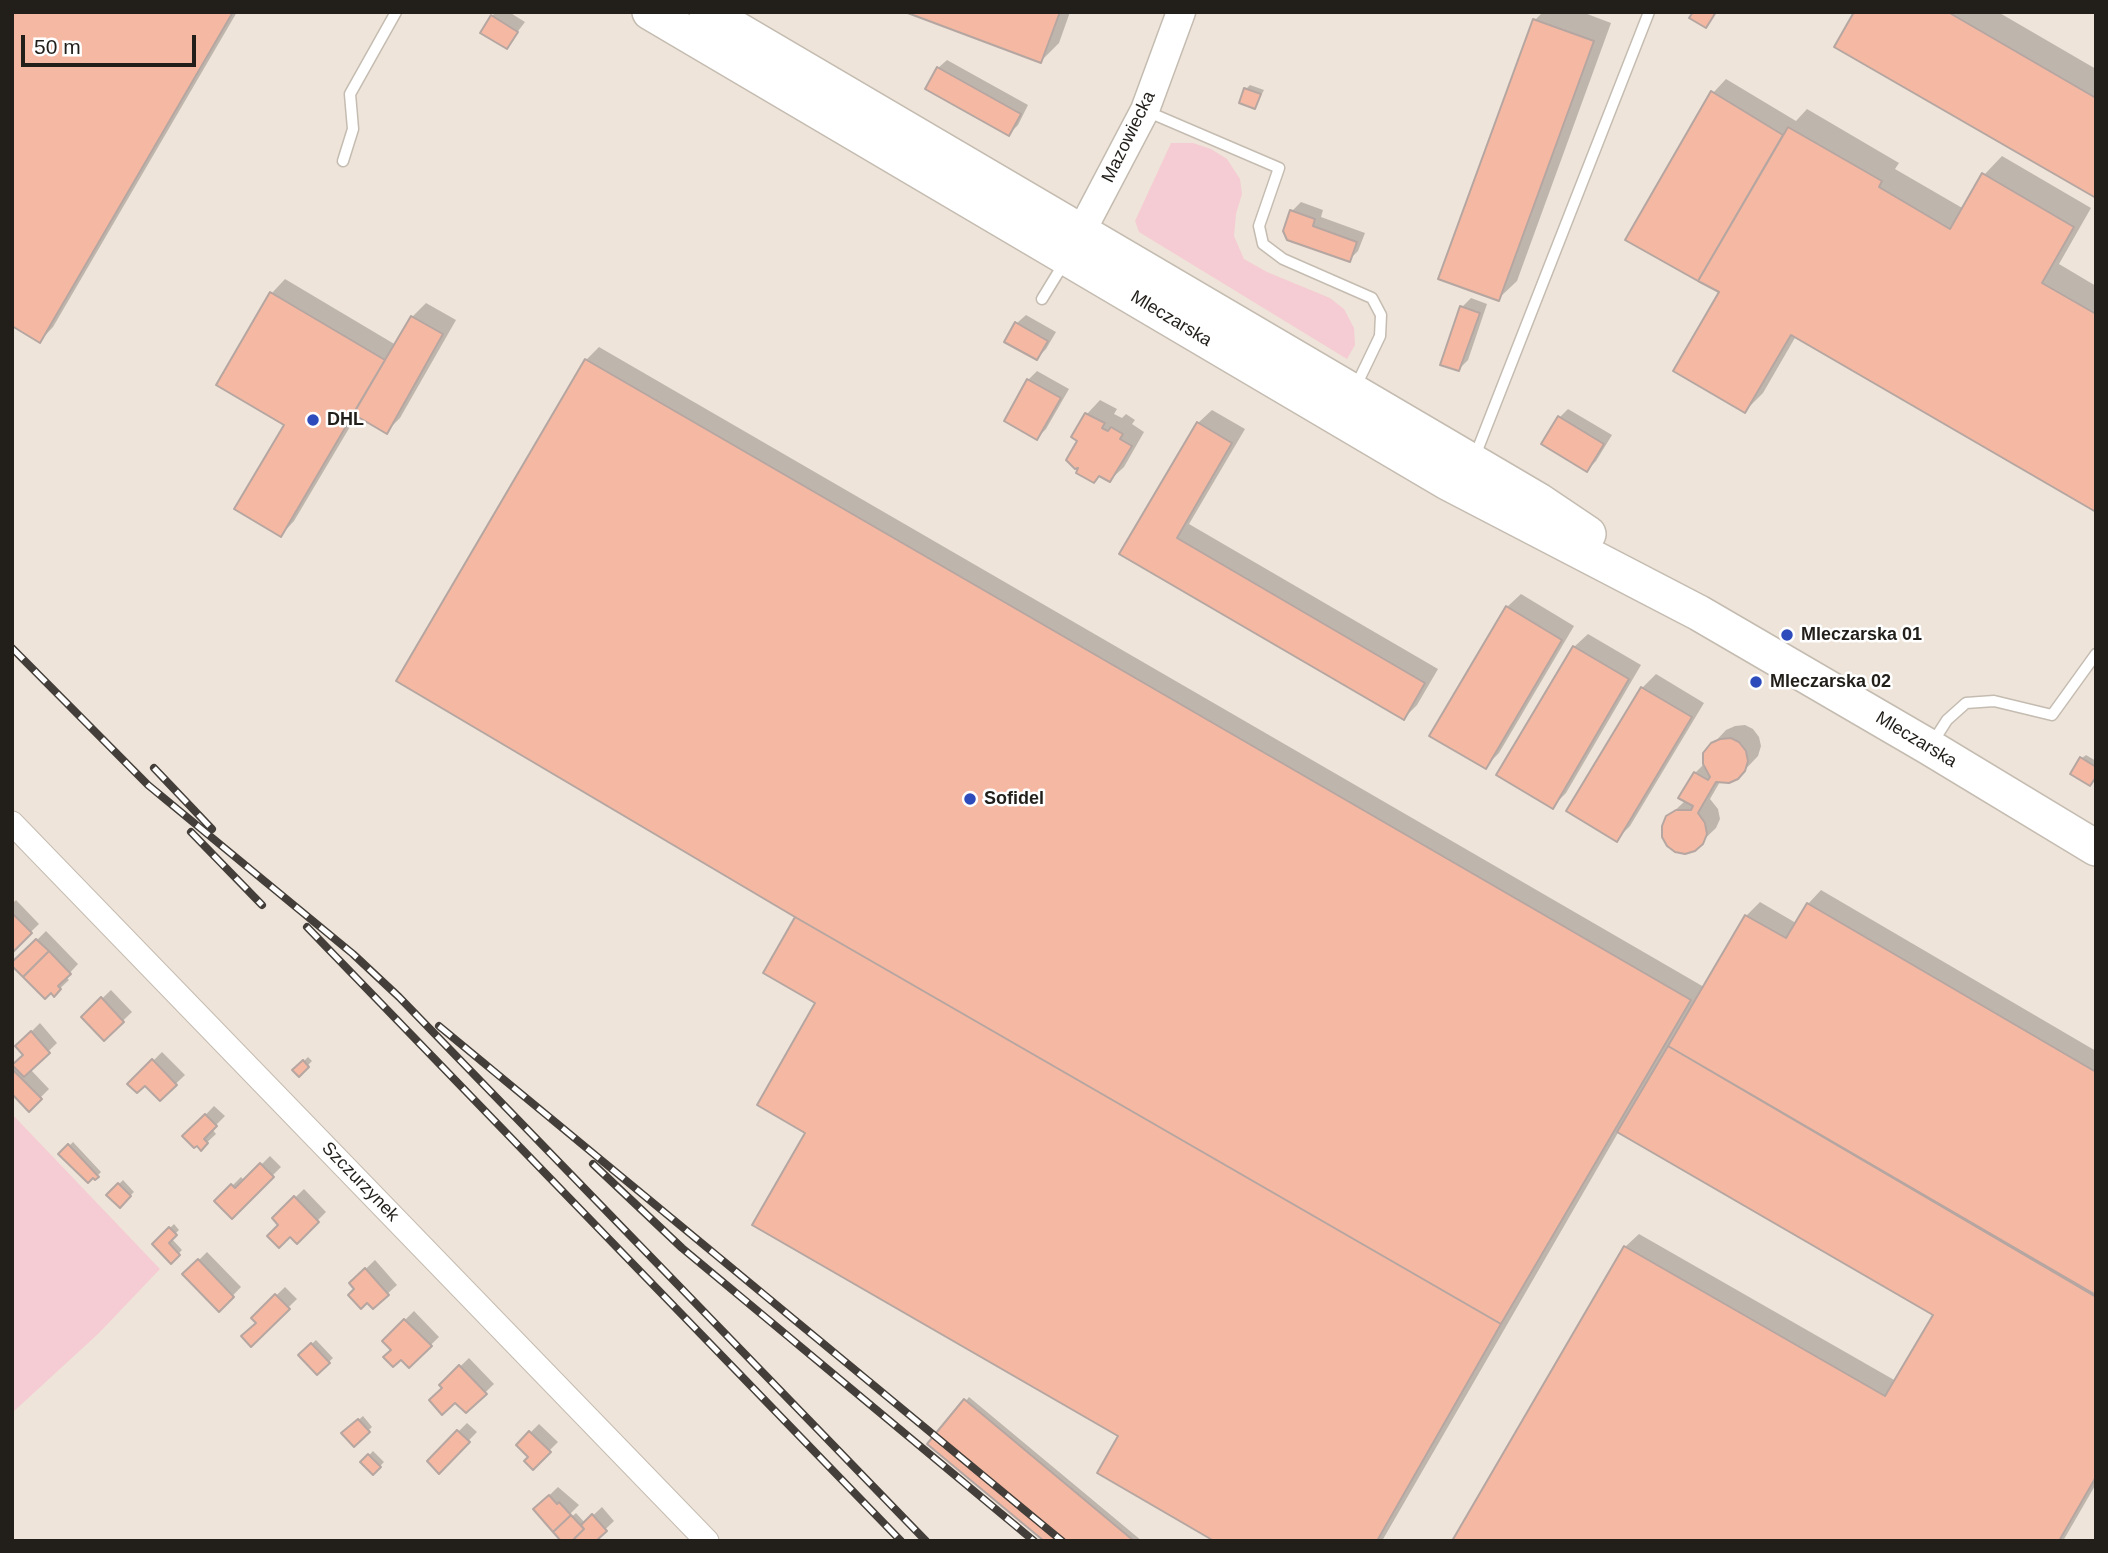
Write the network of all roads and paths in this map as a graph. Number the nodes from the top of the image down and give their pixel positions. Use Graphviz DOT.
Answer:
graph roads {
  1 [pos="396,12"];
  2 [pos="649,12"];
  3 [pos="707,12"];
  4 [pos="1181,12"];
  5 [pos="1649,12"];
  6 [pos="1145,110"];
  7 [pos="344,161"];
  8 [pos="1074,245"];
  9 [pos="1042,299"];
  10 [pos="1346,405"];
  11 [pos="1473,462"];
  12 [pos="1699,613"];
  13 [pos="2096,654"];
  14 [pos="1929,747"];
  15 [pos="12,823"];
  16 [pos="2096,848"];
  17 [pos="707,1541"];
  1 -- 7 [label="lane"];
  2 -- 8 [label="main road, Mleczarska"];
  3 -- 8 [label="main road, Mleczarska"];
  4 -- 6 [label="street, Mazowiecka"];
  5 -- 11 [label="lane"];
  6 -- 8 [label="street, Mazowiecka"];
  6 -- 10 [label="lane"];
  8 -- 9 [label="lane"];
  8 -- 10 [label="main road, Mleczarska"];
  10 -- 11 [label="main road, Mleczarska"];
  10 -- 12 [label="main road, Mleczarska"];
  11 -- 12 [label="main road, Mleczarska"];
  12 -- 14 [label="main road, Mleczarska"];
  13 -- 14 [label="lane"];
  14 -- 16 [label="main road, Mleczarska"];
  15 -- 17 [label="street, Szczurzynek"];
}
